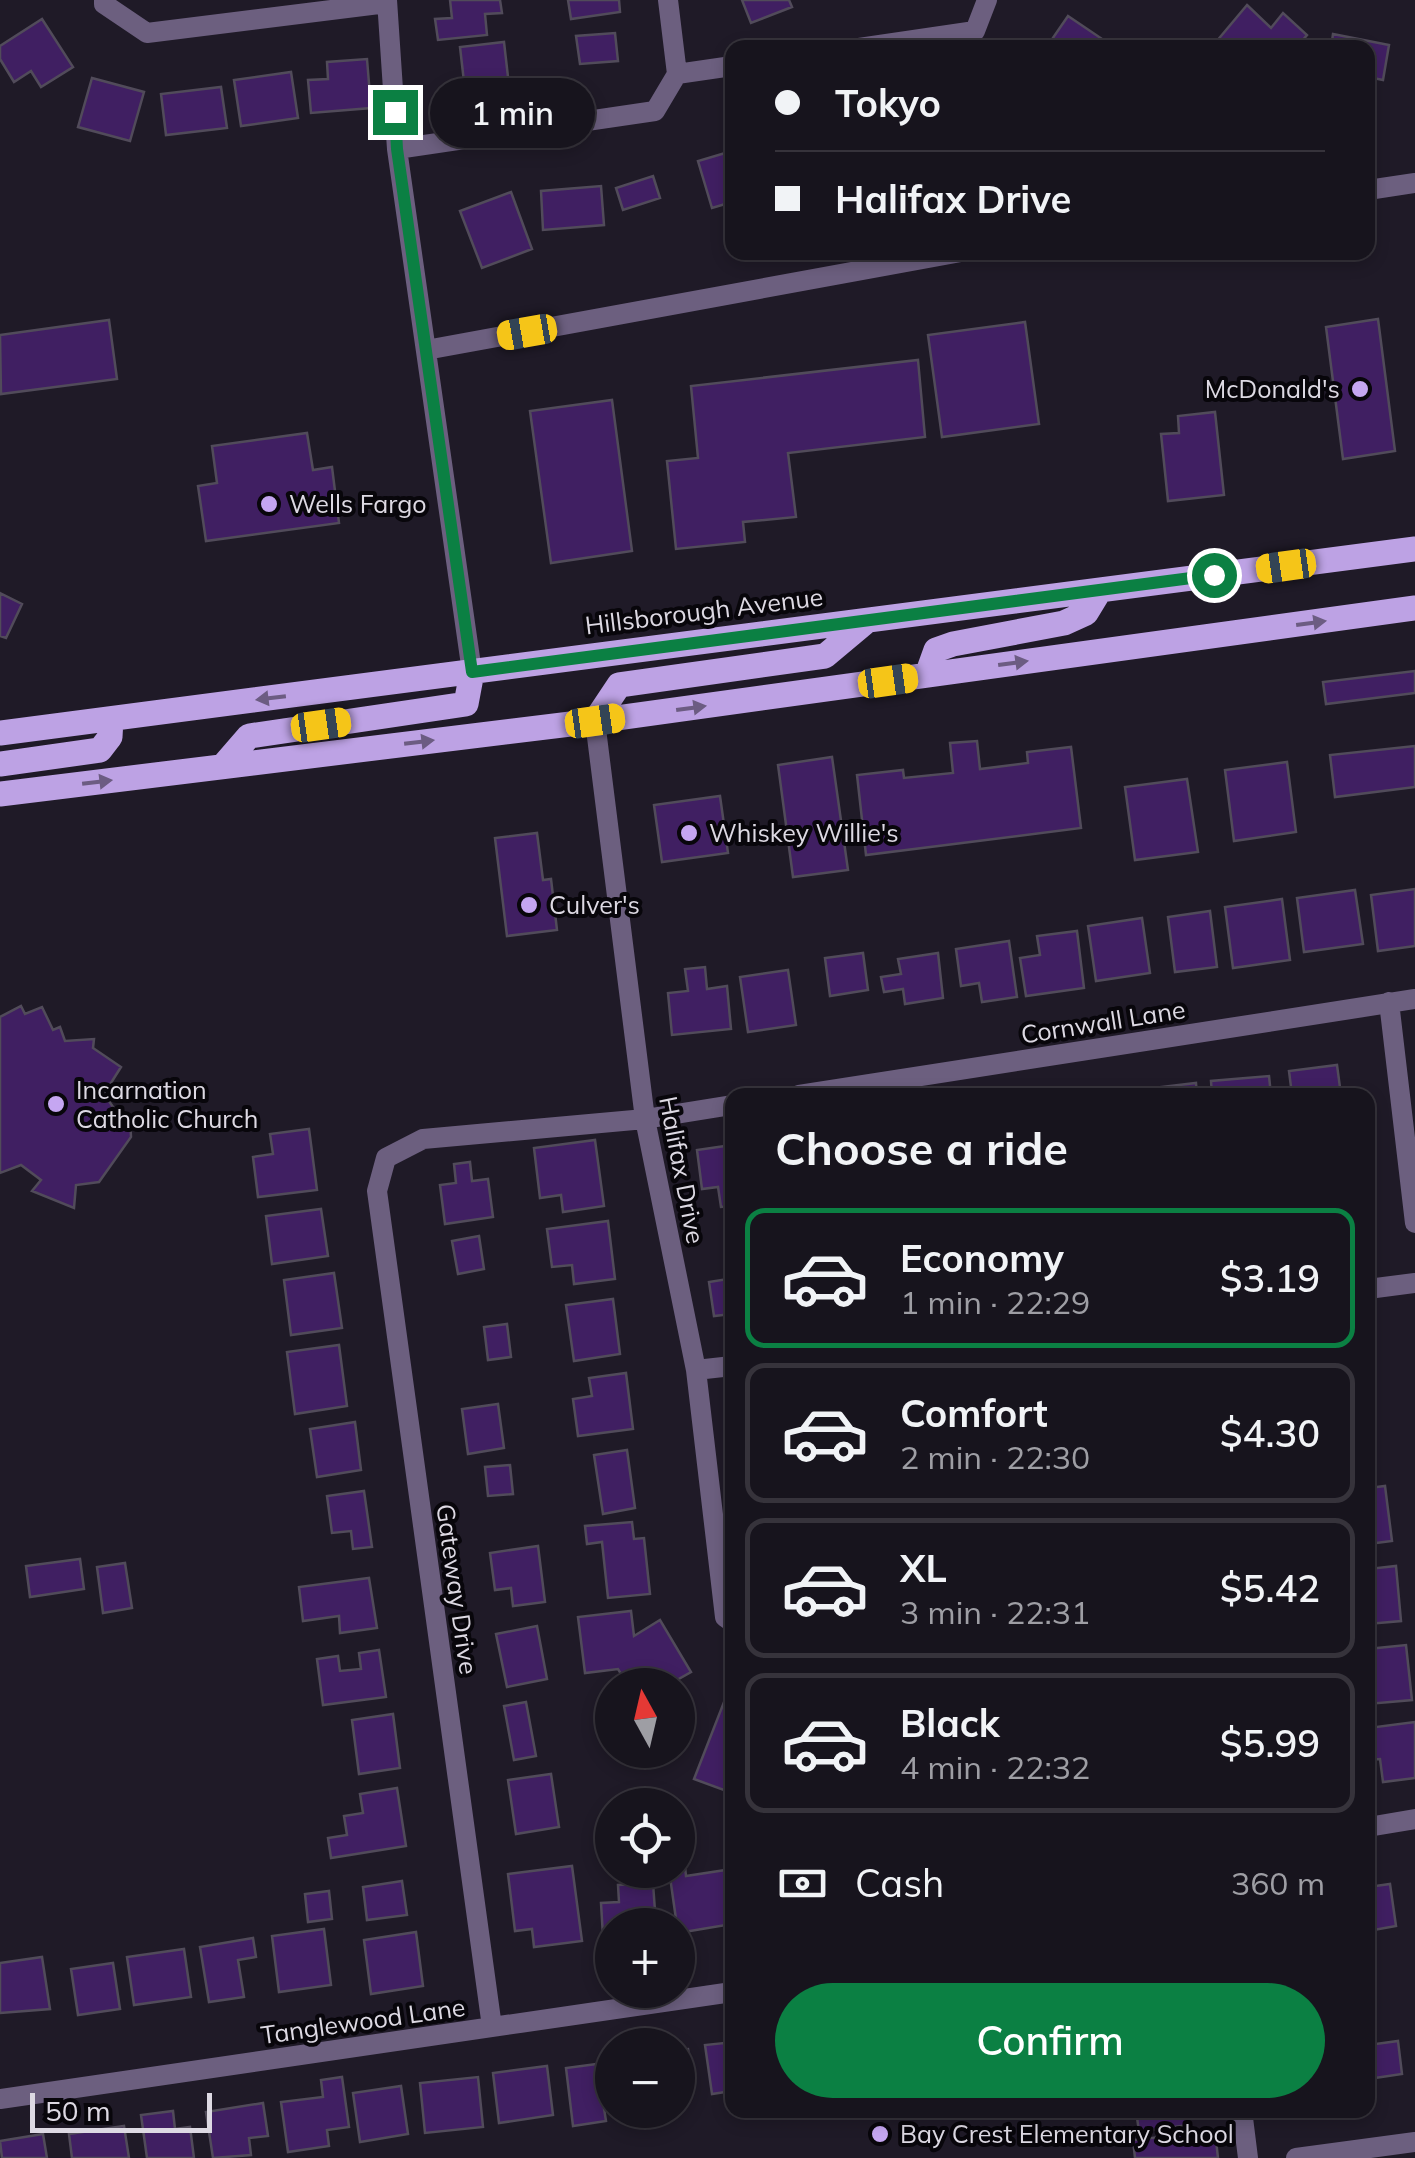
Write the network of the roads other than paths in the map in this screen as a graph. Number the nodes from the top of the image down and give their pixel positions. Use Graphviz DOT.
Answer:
graph roads {
  1 [pos="104,0"];
  2 [pos="668,0"];
  3 [pos="986,0"];
  4 [pos="387,1"];
  5 [pos="911,40"];
  6 [pos="725,67"];
  7 [pos="677,74"];
  8 [pos="397,149"];
  9 [pos="1415,183"];
  10 [pos="1375,189"];
  11 [pos="918,260"];
  12 [pos="426,350"];
  13 [pos="1415,549"];
  14 [pos="1100,590"];
  15 [pos="1415,608"];
  16 [pos="868,620"];
  17 [pos="472,672"];
  18 [pos="927,676"];
  19 [pos="112,718"];
  20 [pos="595,721"];
  21 [pos="0,733"];
  22 [pos="0,764"];
  23 [pos="223,766"];
  24 [pos="0,794"];
  25 [pos="1415,999"];
  26 [pos="1390,1002"];
  27 [pos="843,1088"];
  28 [pos="725,1107"];
  29 [pos="645,1119"];
  30 [pos="1415,1223"];
  31 [pos="1415,1284"];
  32 [pos="1375,1288"];
  33 [pos="725,1367"];
  34 [pos="696,1370"];
  35 [pos="725,1617"];
  36 [pos="1415,1819"];
  37 [pos="1375,1826"];
  38 [pos="725,1993"];
  39 [pos="492,2027"];
  40 [pos="0,2099"];
  41 [pos="1243,2118"];
  42 [pos="1415,2142"];
  43 [pos="1248,2158"];
  44 [pos="1296,2158"];
  1 -- 4 [label="street"];
  2 -- 7 [label="street"];
  3 -- 5 [label="street"];
  4 -- 8 [label="street"];
  6 -- 7 [label="street"];
  7 -- 8 [label="street"];
  8 -- 12 [label="street"];
  9 -- 10 [label="street"];
  11 -- 12 [label="street"];
  12 -- 17 [label="street"];
  13 -- 14 [label="main road, Hillsborough Avenue"];
  14 -- 16 [label="main road, Hillsborough Avenue"];
  14 -- 18 [label="main road"];
  18 -- 15 [label="main road, one-way"];
  16 -- 17 [label="main road, Hillsborough Avenue"];
  16 -- 20 [label="main road"];
  17 -- 19 [label="main road, Hillsborough Avenue, one-way"];
  17 -- 23 [label="main road"];
  20 -- 18 [label="main road, one-way"];
  19 -- 21 [label="main road, Hillsborough Avenue"];
  19 -- 22 [label="main road"];
  23 -- 20 [label="main road, one-way"];
  20 -- 29 [label="street, Halifax Drive"];
  24 -- 23 [label="main road, one-way"];
  25 -- 26 [label="street, Cornwall Lane"];
  26 -- 27 [label="street, Cornwall Lane"];
  26 -- 30 [label="street"];
  28 -- 29 [label="street"];
  29 -- 34 [label="street, Halifax Drive"];
  29 -- 39 [label="street, Gateway Drive"];
  31 -- 32 [label="street"];
  33 -- 34 [label="street"];
  34 -- 35 [label="street, Halifax Drive"];
  36 -- 37 [label="street"];
  38 -- 39 [label="street, Tanglewood Lane"];
  39 -- 40 [label="street, Tanglewood Lane"];
  41 -- 43 [label="street"];
  42 -- 44 [label="street"];
}
